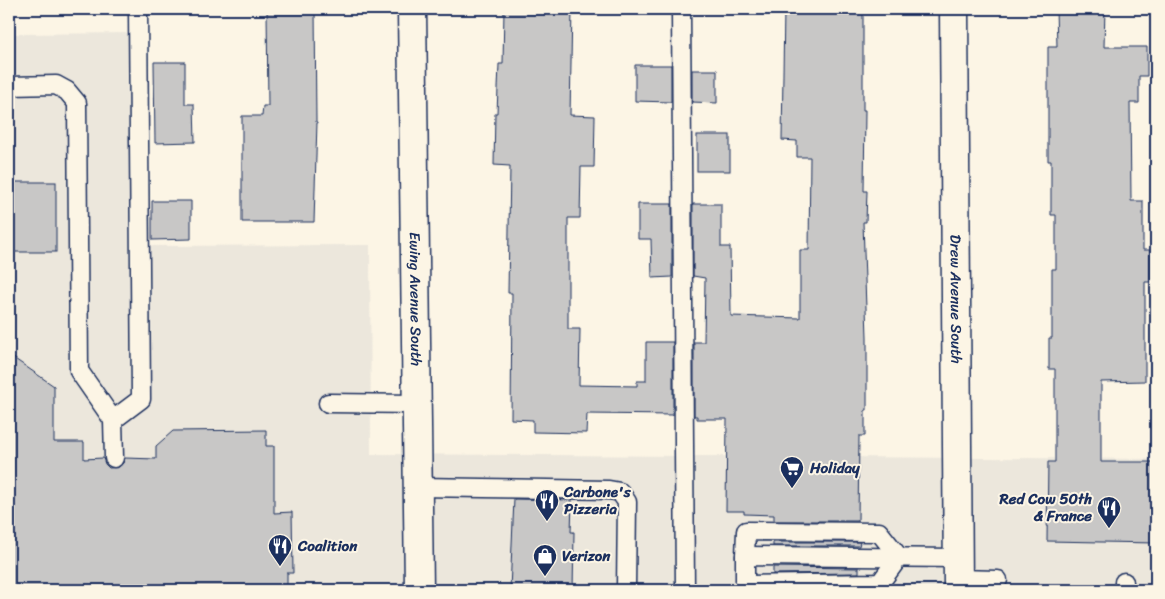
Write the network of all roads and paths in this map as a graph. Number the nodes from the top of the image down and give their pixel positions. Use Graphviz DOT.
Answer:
graph roads {
  1 [pos="138,9"];
  2 [pos="412,9"];
  3 [pos="681,9"];
  4 [pos="954,9"];
  5 [pos="9,86"];
  6 [pos="328,403"];
  7 [pos="417,404"];
  8 [pos="113,420"];
  9 [pos="114,458"];
  10 [pos="418,487"];
  11 [pos="745,556"];
  12 [pos="899,557"];
  13 [pos="958,576"];
  14 [pos="998,580"];
  15 [pos="745,587"];
  16 [pos="419,590"];
  17 [pos="626,590"];
  18 [pos="685,590"];
  1 -- 8 [label="lane"];
  2 -- 7 [label="street, Ewing Avenue South"];
  3 -- 18 [label="lane"];
  4 -- 13 [label="street, Drew Avenue South"];
  5 -- 8 [label="lane"];
  6 -- 7 [label="lane"];
  7 -- 10 [label="street, Ewing Avenue South"];
  8 -- 9 [label="lane"];
  10 -- 16 [label="street, Ewing Avenue South"];
  10 -- 17 [label="lane"];
  11 -- 12 [label="lane"];
  11 -- 12 [label="lane"];
  11 -- 15 [label="lane"];
  12 -- 13 [label="lane"];
  12 -- 15 [label="lane"];
  13 -- 14 [label="lane"];
}
